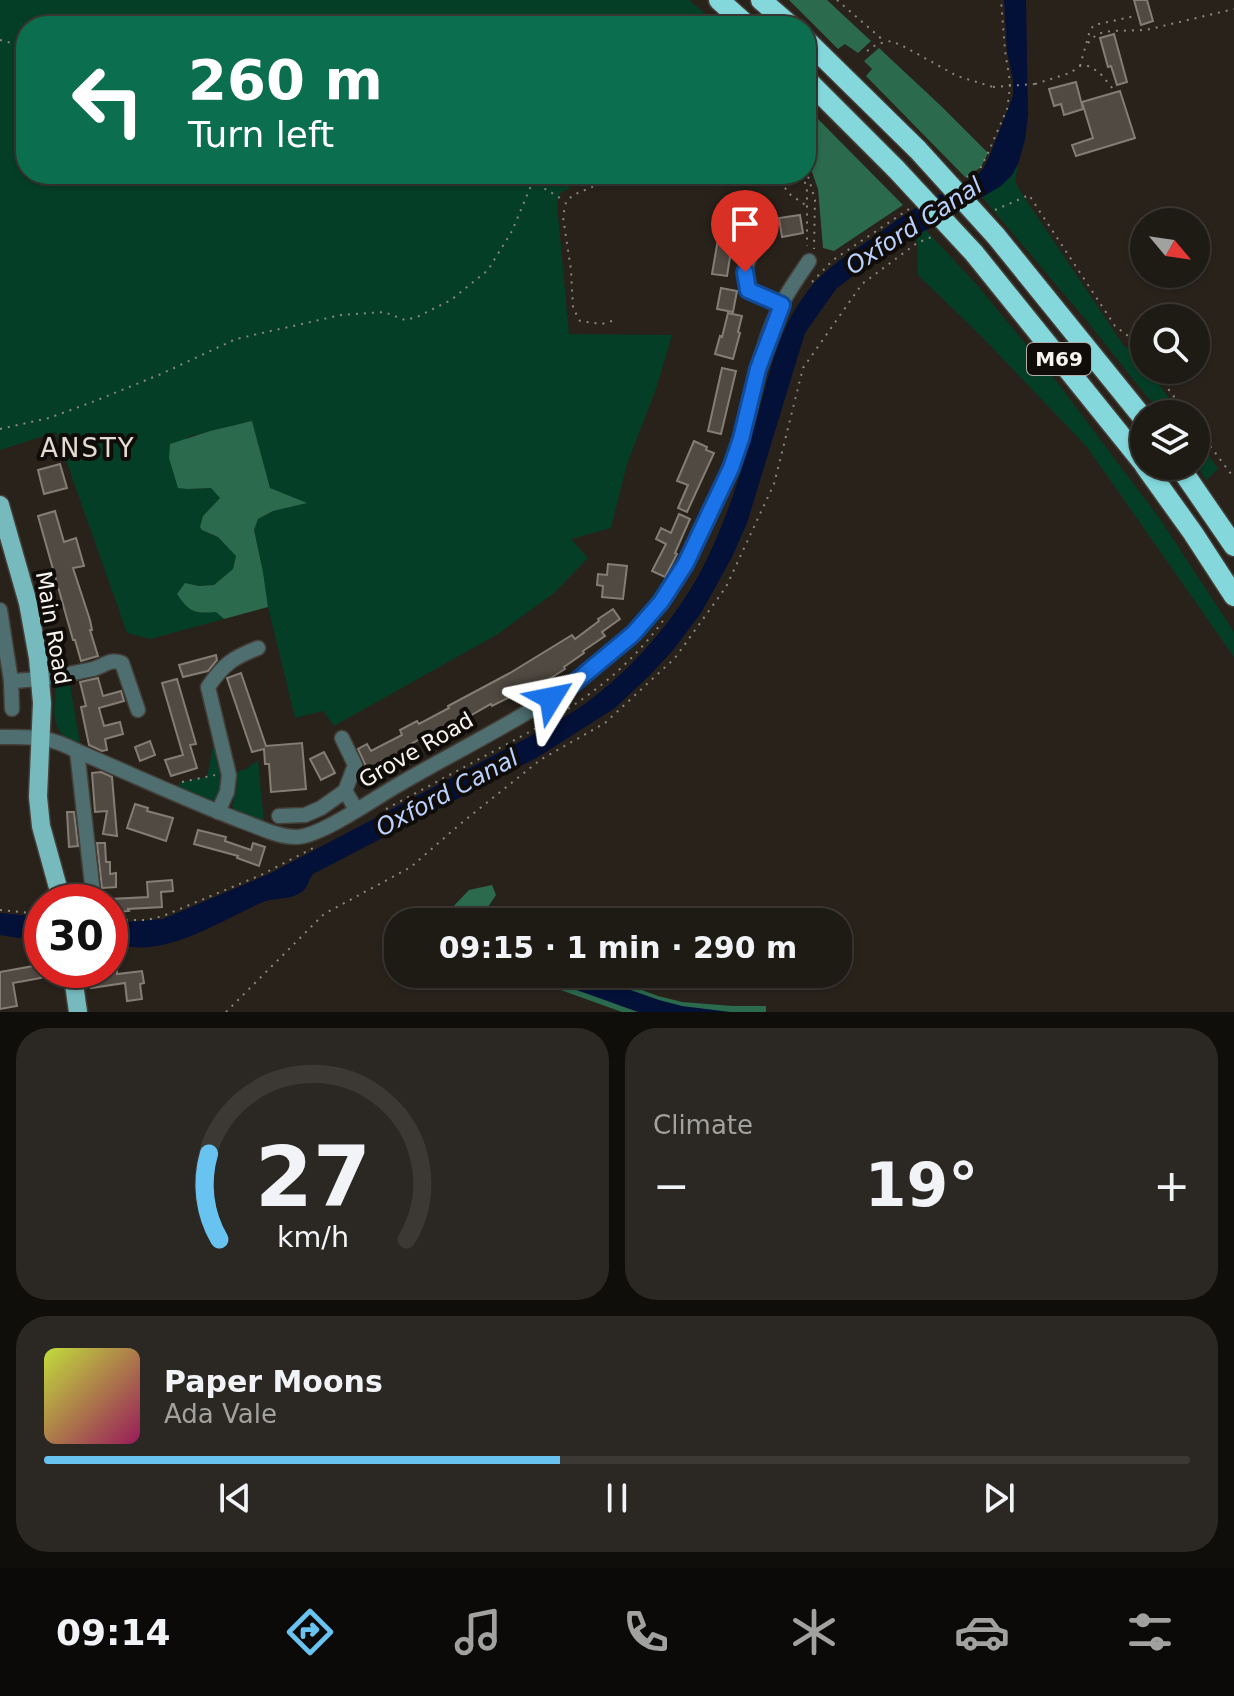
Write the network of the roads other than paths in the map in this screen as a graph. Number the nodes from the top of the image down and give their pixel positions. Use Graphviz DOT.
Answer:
graph roads {
  1 [pos="719,0"];
  2 [pos="761,0"];
  3 [pos="737,16"];
  4 [pos="779,16"];
  5 [pos="816,50"];
  6 [pos="816,89"];
  7 [pos="752,247"];
  8 [pos="809,261"];
  9 [pos="782,305"];
  10 [pos="1130,402"];
  11 [pos="1130,446"];
  12 [pos="1156,480"];
  13 [pos="1189,480"];
  14 [pos="0,505"];
  15 [pos="1234,546"];
  16 [pos="1234,596"];
  17 [pos="0,610"];
  18 [pos="258,648"];
  19 [pos="40,680"];
  20 [pos="11,681"];
  21 [pos="12,709"];
  22 [pos="138,710"];
  23 [pos="0,737"];
  24 [pos="41,738"];
  25 [pos="342,738"];
  26 [pos="77,751"];
  27 [pos="345,791"];
  28 [pos="356,809"];
  29 [pos="218,812"];
  30 [pos="279,816"];
  31 [pos="57,884"];
  32 [pos="92,884"];
  33 [pos="75,988"];
  34 [pos="78,1012"];
  1 -- 3 [label="highway"];
  2 -- 4 [label="highway"];
  5 -- 10 [label="highway, M69, bridge"];
  6 -- 11 [label="highway, M69, bridge"];
  7 -- 9 [label="street"];
  8 -- 9 [label="street, Grove Road"];
  9 -- 28 [label="street, Grove Road"];
  12 -- 16 [label="highway, M69"];
  13 -- 15 [label="highway"];
  14 -- 19 [label="main road, Main Road"];
  17 -- 20 [label="street"];
  18 -- 29 [label="street"];
  19 -- 20 [label="street"];
  19 -- 22 [label="street"];
  19 -- 24 [label="main road, Main Road"];
  20 -- 21 [label="street"];
  23 -- 24 [label="street, Grove Road"];
  24 -- 26 [label="street, Grove Road"];
  24 -- 31 [label="main road, Main Road"];
  25 -- 27 [label="street"];
  26 -- 29 [label="street, Grove Road"];
  26 -- 32 [label="street"];
  27 -- 28 [label="street"];
  27 -- 30 [label="street"];
  28 -- 29 [label="street, Grove Road"];
  33 -- 34 [label="main road"];
}
